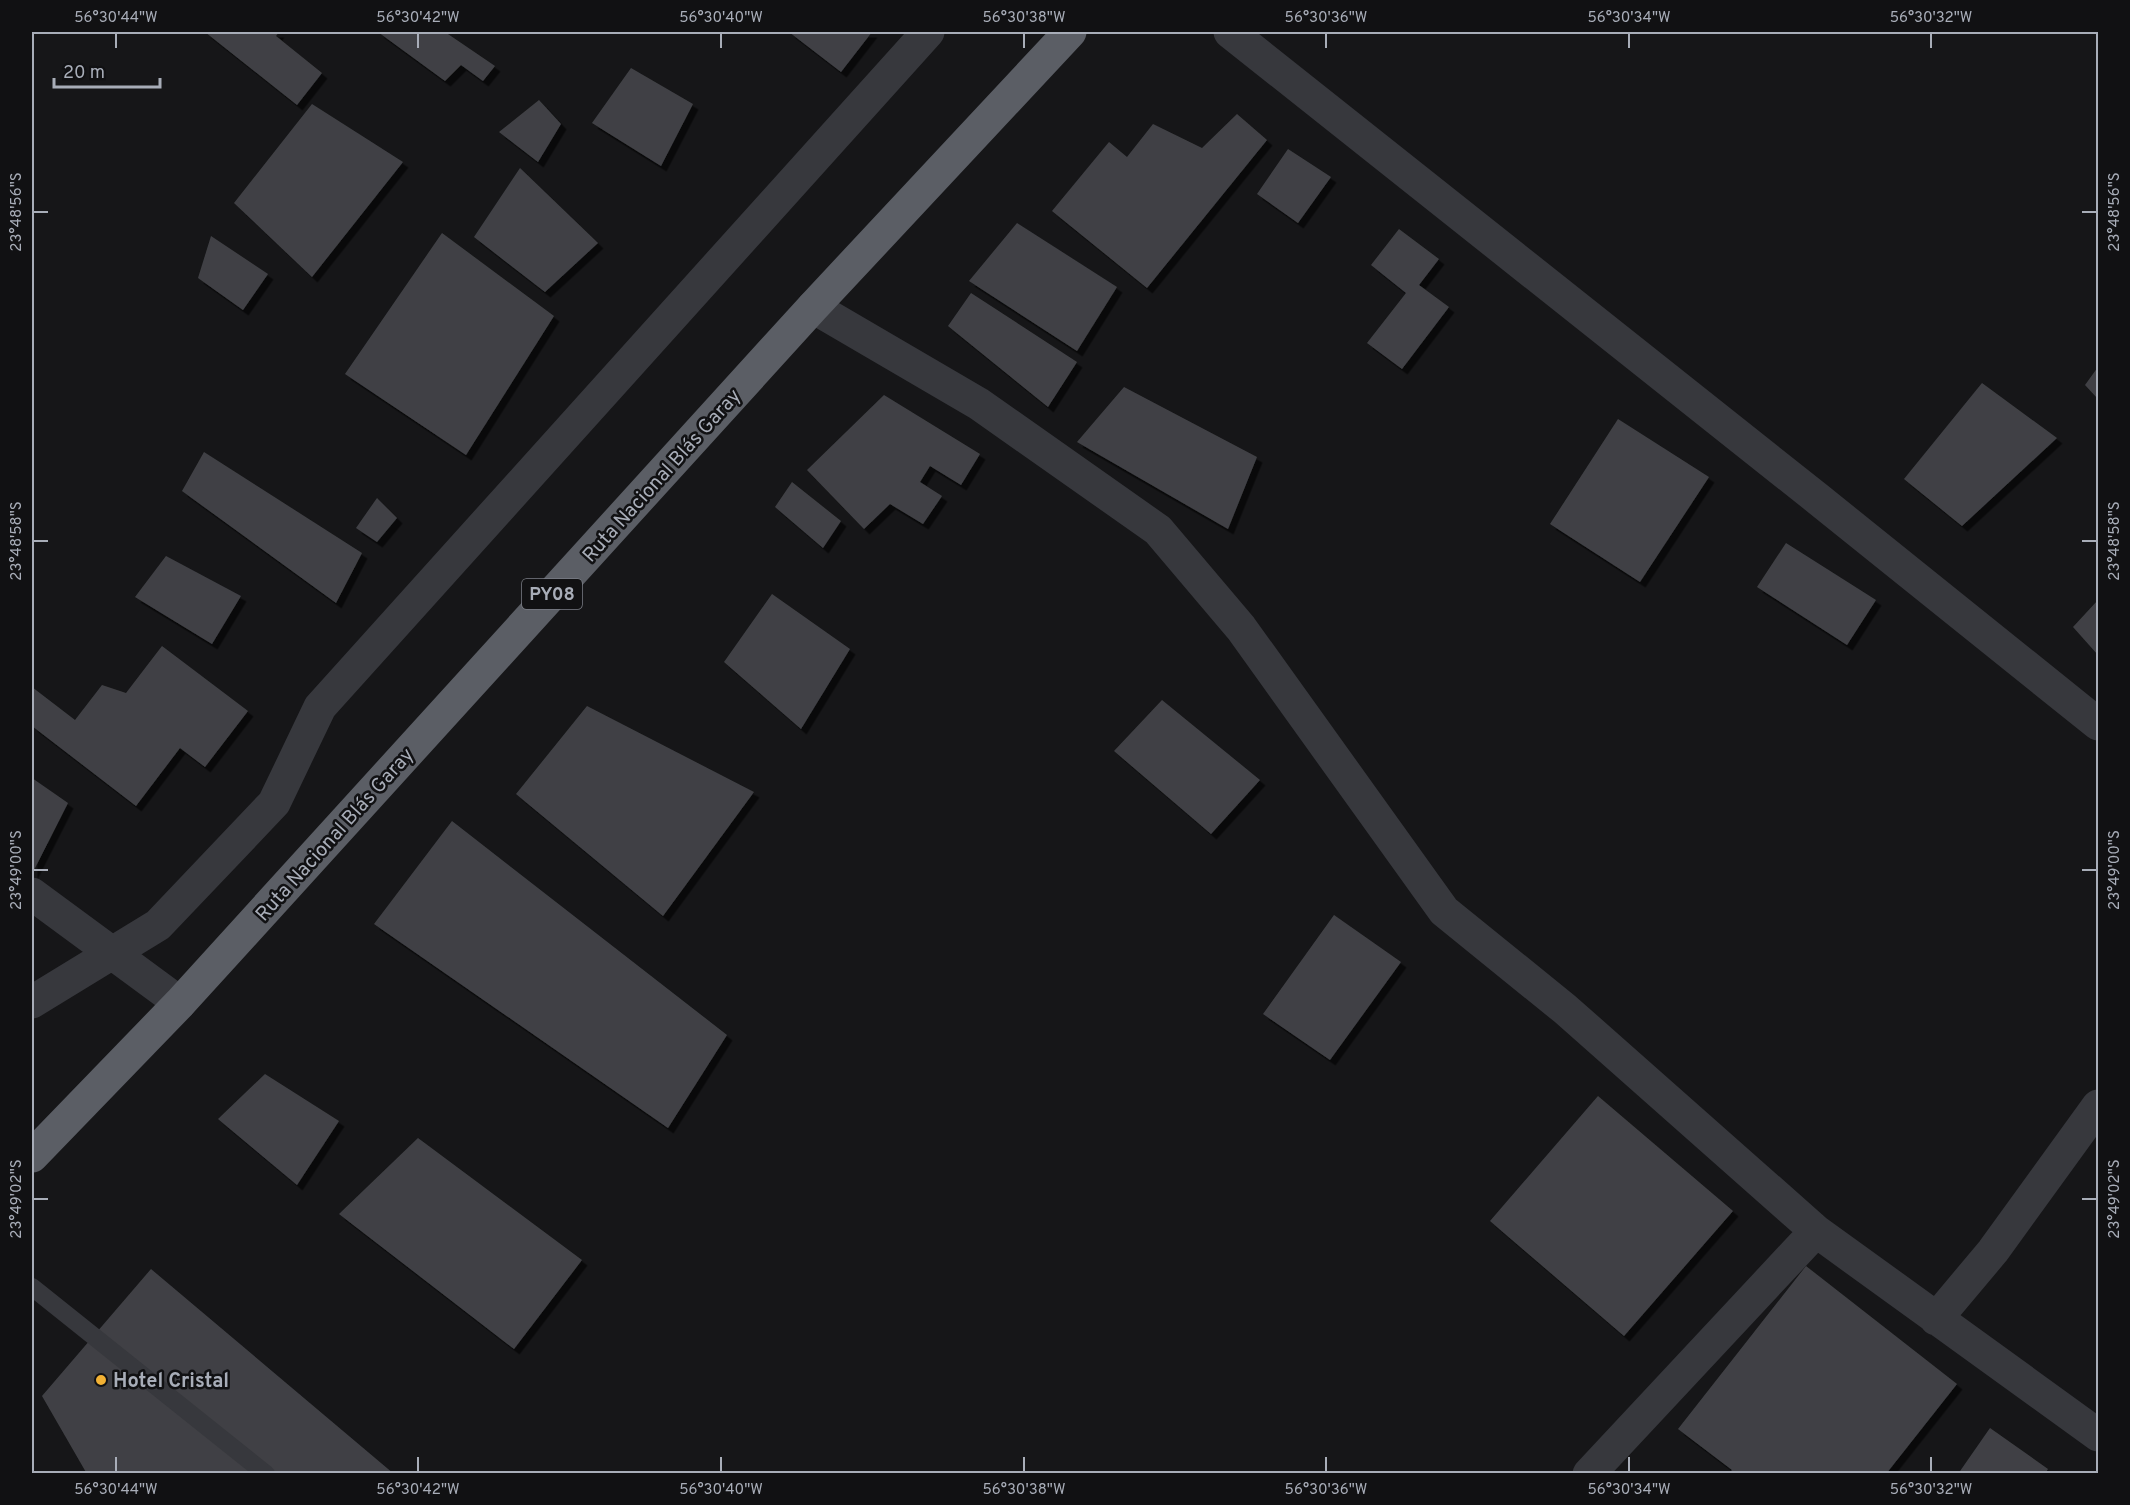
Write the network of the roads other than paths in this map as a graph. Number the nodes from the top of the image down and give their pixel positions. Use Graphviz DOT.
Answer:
graph roads {
  1 [pos="928,32"];
  2 [pos="1070,32"];
  3 [pos="1230,32"];
  4 [pos="813,307"];
  5 [pos="2098,724"];
  6 [pos="32,894"];
  7 [pos="112,954"];
  8 [pos="32,1002"];
  9 [pos="180,1003"];
  10 [pos="2098,1106"];
  11 [pos="32,1156"];
  12 [pos="1816,1231"];
  13 [pos="32,1287"];
  14 [pos="1936,1319"];
  15 [pos="2098,1435"];
  16 [pos="266,1473"];
  17 [pos="1589,1473"];
  1 -- 7 [label="street"];
  2 -- 4 [label="highway, Ruta Nacional Blás Garay / PY08"];
  3 -- 5 [label="street"];
  4 -- 9 [label="highway, Ruta Nacional Blás Garay / PY08"];
  4 -- 12 [label="street"];
  6 -- 7 [label="street"];
  7 -- 8 [label="street"];
  7 -- 9 [label="street"];
  9 -- 11 [label="highway, Ruta Nacional Blás Garay / PY08"];
  10 -- 14 [label="street"];
  12 -- 14 [label="street"];
  12 -- 17 [label="street"];
  13 -- 16 [label="lane"];
  14 -- 15 [label="street"];
}
